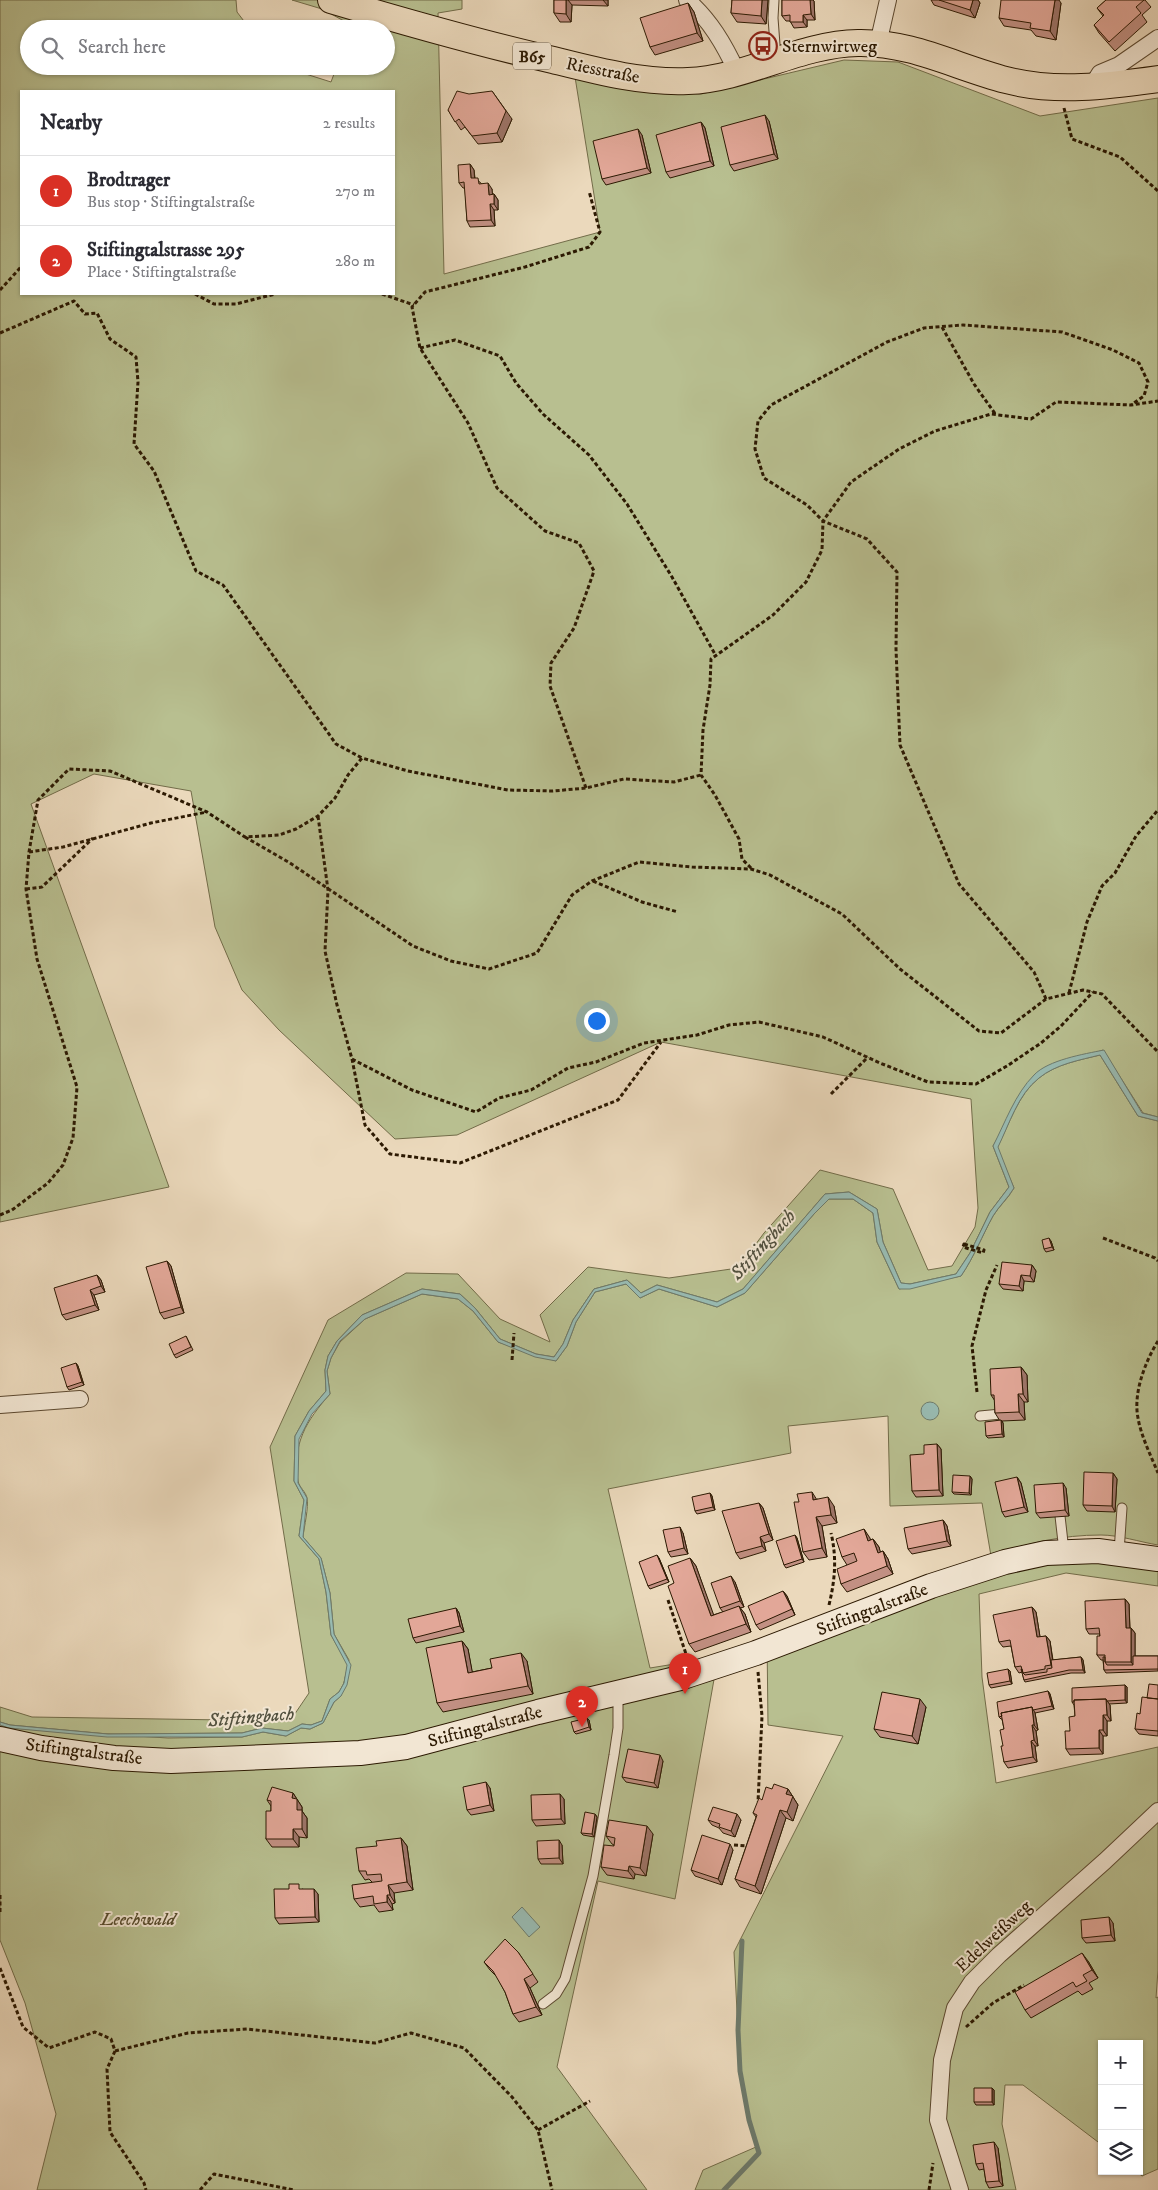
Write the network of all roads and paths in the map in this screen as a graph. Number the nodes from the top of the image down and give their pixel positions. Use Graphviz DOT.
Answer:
graph roads {
  1 [pos="331,0"];
  2 [pos="687,0"];
  3 [pos="774,0"];
  4 [pos="888,0"];
  5 [pos="1158,38"];
  6 [pos="878,44"];
  7 [pos="776,61"];
  8 [pos="737,72"];
  9 [pos="1158,80"];
  10 [pos="1092,86"];
  11 [pos="1058,88"];
  12 [pos="1158,190"];
  13 [pos="589,191"];
  14 [pos="20,268"];
  15 [pos="0,290"];
  16 [pos="197,295"];
  17 [pos="270,295"];
  18 [pos="385,295"];
  19 [pos="414,305"];
  20 [pos="942,326"];
  21 [pos="0,333"];
  22 [pos="420,348"];
  23 [pos="1158,401"];
  24 [pos="1131,405"];
  25 [pos="996,415"];
  26 [pos="823,520"];
  27 [pos="716,656"];
  28 [pos="362,758"];
  29 [pos="701,775"];
  30 [pos="586,788"];
  31 [pos="1158,810"];
  32 [pos="207,812"];
  33 [pos="318,816"];
  34 [pos="93,837"];
  35 [pos="245,837"];
  36 [pos="29,852"];
  37 [pos="751,869"];
  38 [pos="592,880"];
  39 [pos="26,889"];
  40 [pos="328,890"];
  41 [pos="678,912"];
  42 [pos="1093,992"];
  43 [pos="1069,993"];
  44 [pos="1046,999"];
  45 [pos="661,1042"];
  46 [pos="1158,1052"];
  47 [pos="868,1057"];
  48 [pos="352,1059"];
  49 [pos="831,1094"];
  50 [pos="0,1215"];
  51 [pos="1103,1238"];
  52 [pos="983,1254"];
  53 [pos="1158,1261"];
  54 [pos="997,1265"];
  55 [pos="514,1333"];
  56 [pos="1158,1341"];
  57 [pos="512,1360"];
  58 [pos="977,1392"];
  59 [pos="80,1399"];
  60 [pos="0,1406"];
  61 [pos="1001,1414"];
  62 [pos="980,1416"];
  63 [pos="1158,1473"];
  64 [pos="1122,1508"];
  65 [pos="1060,1516"];
  66 [pos="831,1533"];
  67 [pos="1064,1552"];
  68 [pos="1119,1553"];
  69 [pos="1158,1559"];
  70 [pos="668,1600"];
  71 [pos="823,1628"];
  72 [pos="756,1653"];
  73 [pos="692,1674"];
  74 [pos="618,1692"];
  75 [pos="0,1739"];
  76 [pos="758,1805"];
  77 [pos="1158,1811"];
  78 [pos="751,1837"];
  79 [pos="734,1845"];
  80 [pos="747,1846"];
  81 [pos="744,1854"];
  82 [pos="0,1895"];
  83 [pos="0,1912"];
  84 [pos="0,1968"];
  85 [pos="1024,1985"];
  86 [pos="543,2004"];
  87 [pos="945,2041"];
  88 [pos="115,2051"];
  89 [pos="590,2101"];
  90 [pos="538,2130"];
  91 [pos="146,2190"];
  92 [pos="200,2190"];
  93 [pos="294,2190"];
  94 [pos="552,2190"];
  95 [pos="960,2190"];
  1 -- 8 [label="main road, Riesstraße / B65"];
  2 -- 8 [label="street"];
  3 -- 7 [label="lane"];
  4 -- 6 [label="street"];
  5 -- 10 [label="street"];
  6 -- 7 [label="main road, Riesstraße / B65"];
  6 -- 11 [label="main road, Riesstraße / B65"];
  7 -- 8 [label="main road, Riesstraße / B65"];
  9 -- 10 [label="main road, Riesstraße / B65"];
  10 -- 11 [label="main road, Riesstraße / B65"];
  11 -- 12 [label="path"];
  13 -- 19 [label="path"];
  14 -- 15 [label="path"];
  16 -- 17 [label="path"];
  18 -- 19 [label="path"];
  19 -- 22 [label="path"];
  20 -- 24 [label="path"];
  20 -- 25 [label="path"];
  20 -- 26 [label="path"];
  21 -- 28 [label="path"];
  22 -- 27 [label="path"];
  22 -- 30 [label="path"];
  23 -- 24 [label="path"];
  24 -- 25 [label="path"];
  25 -- 26 [label="path"];
  26 -- 27 [label="path"];
  26 -- 44 [label="path"];
  27 -- 29 [label="path"];
  28 -- 30 [label="path"];
  28 -- 33 [label="path"];
  29 -- 30 [label="path"];
  29 -- 37 [label="path"];
  31 -- 43 [label="path"];
  32 -- 34 [label="path"];
  32 -- 35 [label="path"];
  32 -- 36 [label="path"];
  33 -- 35 [label="path"];
  33 -- 40 [label="path"];
  34 -- 36 [label="path"];
  34 -- 39 [label="path"];
  35 -- 40 [label="path"];
  36 -- 39 [label="path"];
  37 -- 38 [label="path"];
  37 -- 44 [label="path"];
  38 -- 40 [label="path"];
  38 -- 41 [label="path"];
  39 -- 50 [label="path"];
  40 -- 48 [label="path"];
  42 -- 43 [label="path"];
  42 -- 46 [label="path"];
  42 -- 47 [label="path"];
  43 -- 44 [label="path"];
  45 -- 48 [label="path"];
  47 -- 48 [label="path"];
  47 -- 49 [label="path"];
  51 -- 53 [label="path"];
  52 -- 52 [label="path"];
  54 -- 58 [label="path"];
  55 -- 57 [label="path"];
  56 -- 63 [label="path"];
  59 -- 60 [label="street"];
  61 -- 62 [label="lane"];
  64 -- 68 [label="lane"];
  65 -- 67 [label="lane"];
  66 -- 71 [label="path"];
  67 -- 68 [label="street, Stiftingtalstraße"];
  67 -- 71 [label="street, Stiftingtalstraße"];
  68 -- 69 [label="street, Stiftingtalstraße"];
  70 -- 73 [label="path"];
  71 -- 72 [label="street, Stiftingtalstraße"];
  72 -- 73 [label="street, Stiftingtalstraße"];
  72 -- 76 [label="path"];
  73 -- 74 [label="street, Stiftingtalstraße"];
  74 -- 75 [label="street, Stiftingtalstraße"];
  74 -- 86 [label="lane"];
  77 -- 87 [label="street, Edelweißweg"];
  78 -- 80 [label="path"];
  79 -- 80 [label="path"];
  80 -- 81 [label="path"];
  82 -- 83 [label="path"];
  84 -- 88 [label="path"];
  85 -- 87 [label="path"];
  87 -- 95 [label="street, Edelweißweg"];
  88 -- 90 [label="path"];
  88 -- 91 [label="path"];
  89 -- 90 [label="path"];
  90 -- 94 [label="path"];
  92 -- 93 [label="path"];
}
